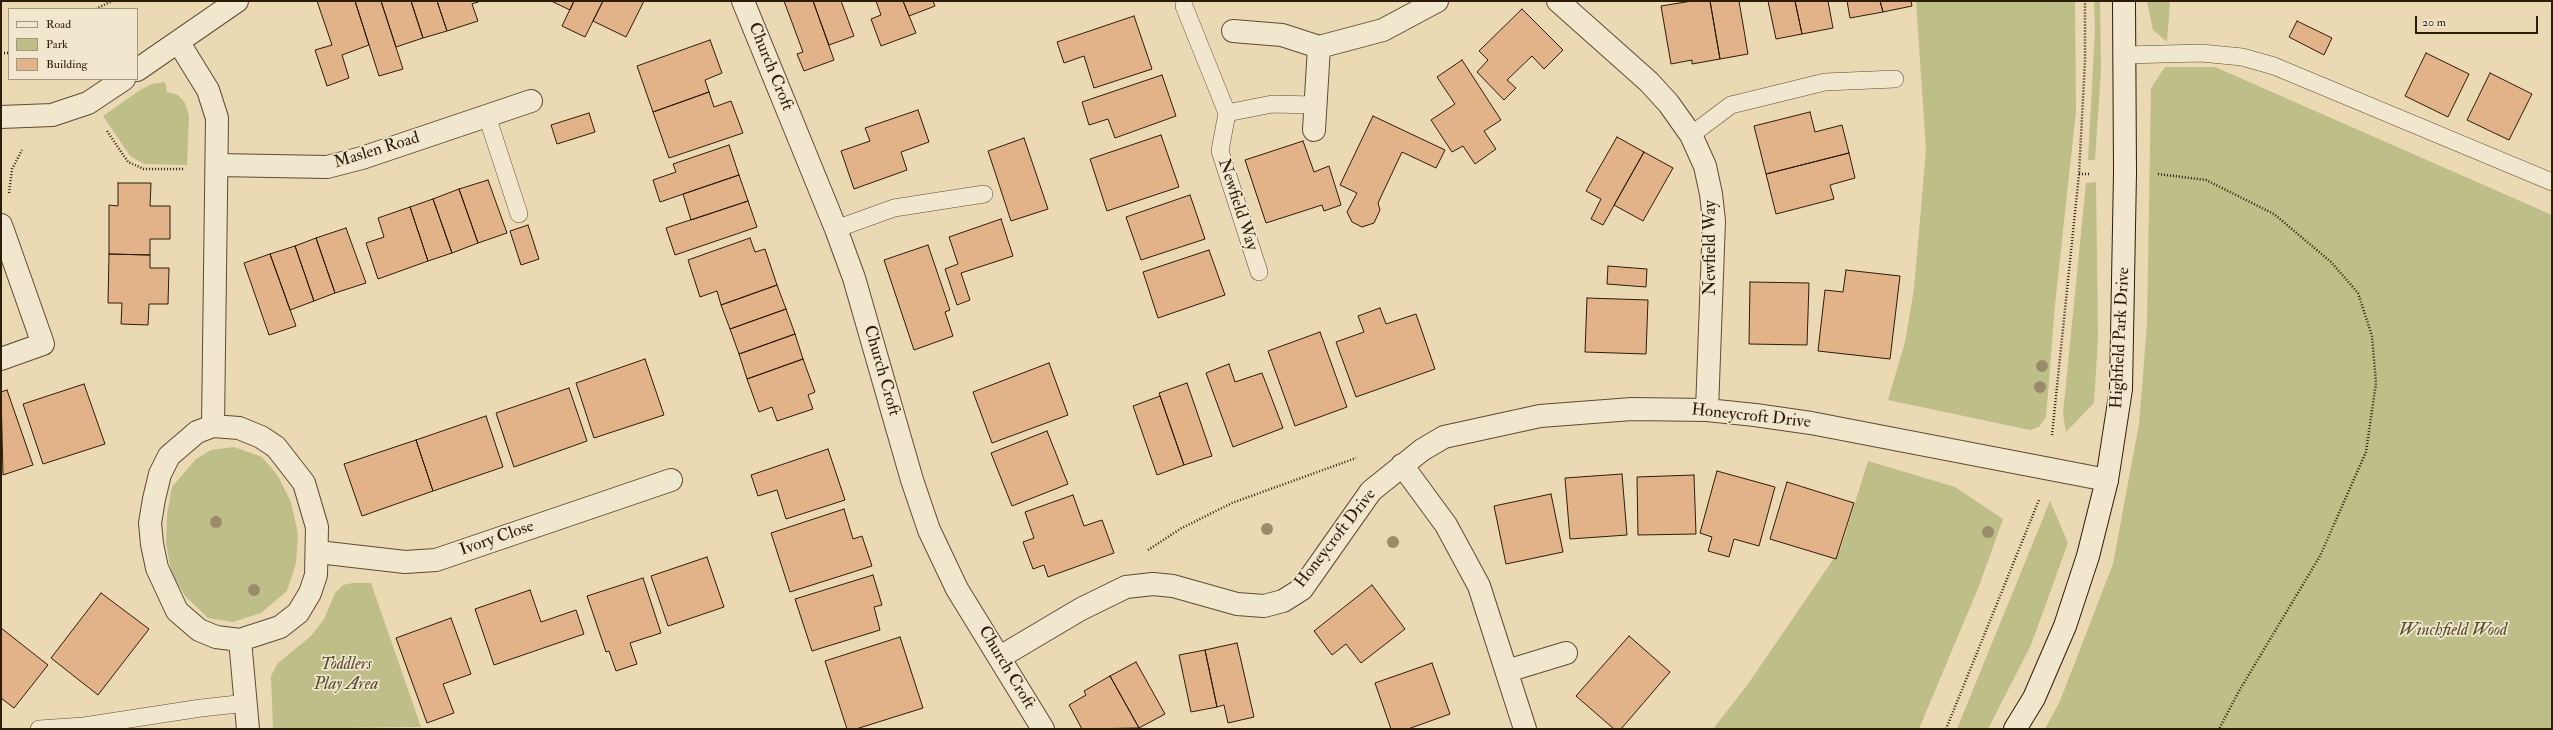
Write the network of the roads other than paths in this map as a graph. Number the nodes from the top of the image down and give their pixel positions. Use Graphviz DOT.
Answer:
graph roads {
  1 [pos="237,1"];
  2 [pos="743,1"];
  3 [pos="1437,1"];
  4 [pos="1558,1"];
  5 [pos="2124,1"];
  6 [pos="1184,6"];
  7 [pos="1233,31"];
  8 [pos="179,43"];
  9 [pos="1319,47"];
  10 [pos="2125,55"];
  11 [pos="138,69"];
  12 [pos="1895,79"];
  13 [pos="122,80"];
  14 [pos="531,101"];
  15 [pos="1314,105"];
  16 [pos="1227,113"];
  17 [pos="487,116"];
  18 [pos="1,117"];
  19 [pos="1314,130"];
  20 [pos="1691,135"];
  21 [pos="217,167"];
  22 [pos="2552,182"];
  23 [pos="984,194"];
  24 [pos="519,214"];
  25 [pos="1,225"];
  26 [pos="836,229"];
  27 [pos="1259,272"];
  28 [pos="1,359"];
  29 [pos="1707,410"];
  30 [pos="213,426"];
  31 [pos="1402,465"];
  32 [pos="671,480"];
  33 [pos="2106,480"];
  34 [pos="318,552"];
  35 [pos="240,640"];
  36 [pos="1566,653"];
  37 [pos="1000,657"];
  38 [pos="1507,671"];
  39 [pos="247,703"];
  40 [pos="39,729"];
  41 [pos="248,729"];
  42 [pos="1043,729"];
  43 [pos="1526,729"];
  44 [pos="2015,729"];
  1 -- 8 [label="street"];
  2 -- 26 [label="street, Church Croft"];
  3 -- 9 [label="street"];
  4 -- 20 [label="street, Newfield Way"];
  5 -- 10 [label="street, Highfield Park Drive"];
  6 -- 16 [label="lane"];
  7 -- 9 [label="street"];
  8 -- 11 [label="street"];
  8 -- 21 [label="street"];
  9 -- 15 [label="street"];
  10 -- 22 [label="lane"];
  10 -- 33 [label="street, Highfield Park Drive"];
  12 -- 20 [label="lane"];
  13 -- 18 [label="street"];
  14 -- 17 [label="street, Maslen Road"];
  15 -- 16 [label="lane"];
  15 -- 19 [label="street"];
  16 -- 27 [label="lane, Newfield Way"];
  17 -- 21 [label="street, Maslen Road"];
  17 -- 24 [label="lane"];
  20 -- 29 [label="street, Newfield Way"];
  21 -- 30 [label="street"];
  23 -- 26 [label="lane"];
  25 -- 28 [label="street"];
  26 -- 37 [label="street, Church Croft"];
  29 -- 31 [label="street, Honeycroft Drive"];
  29 -- 33 [label="street, Honeycroft Drive"];
  30 -- 34 [label="street"];
  30 -- 35 [label="street"];
  31 -- 37 [label="street, Honeycroft Drive"];
  31 -- 38 [label="street"];
  32 -- 34 [label="street, Ivory Close"];
  33 -- 44 [label="street, Highfield Park Drive"];
  34 -- 35 [label="street"];
  35 -- 39 [label="street"];
  36 -- 38 [label="street"];
  37 -- 42 [label="street, Church Croft"];
  38 -- 43 [label="street"];
  39 -- 40 [label="lane"];
  39 -- 41 [label="street"];
}
